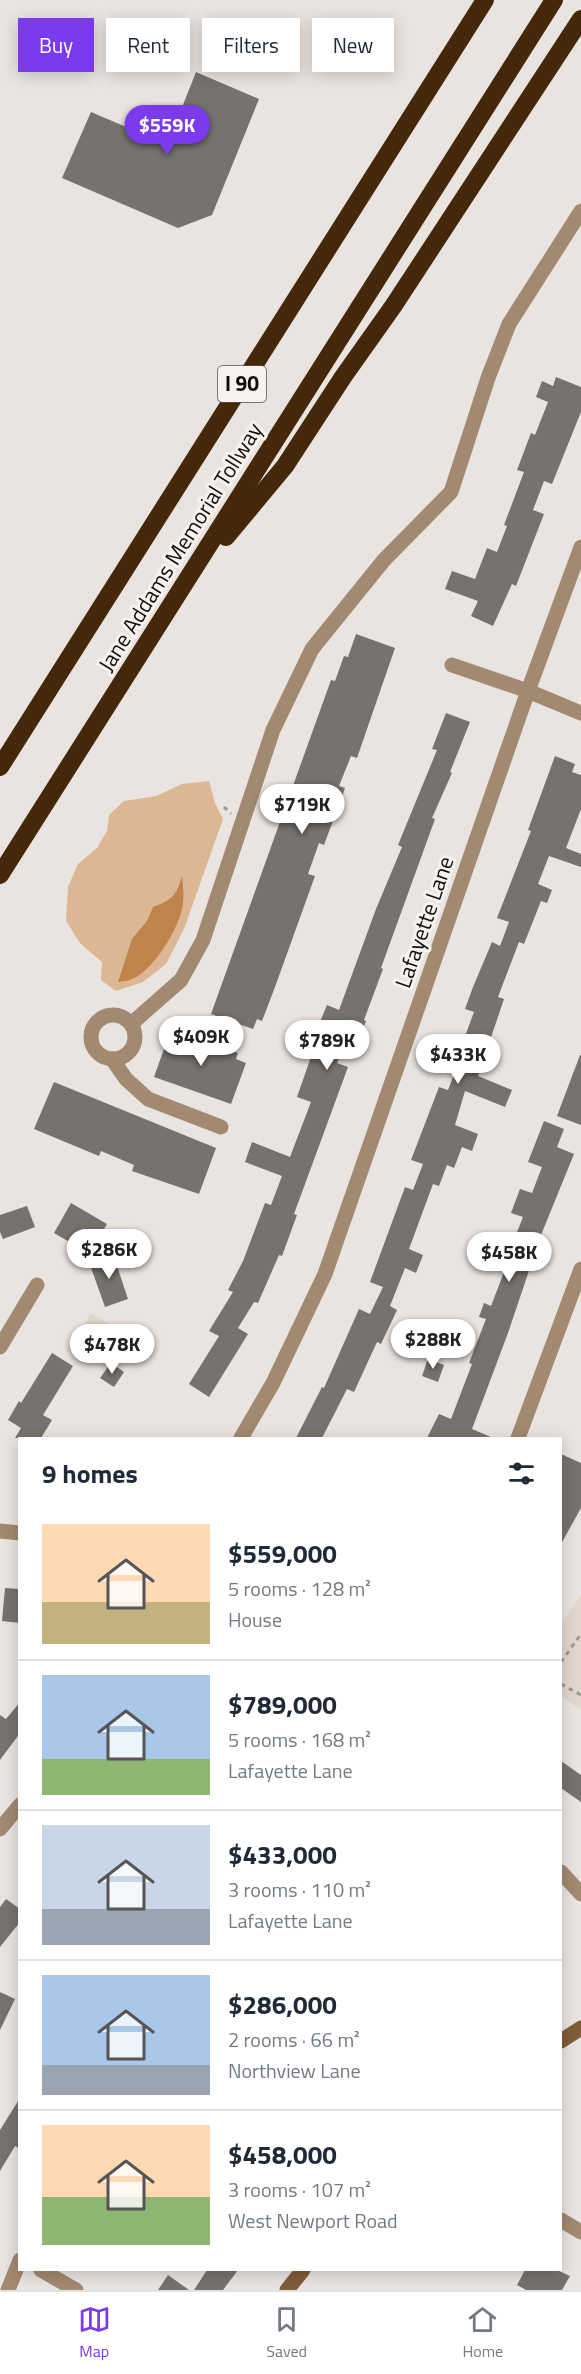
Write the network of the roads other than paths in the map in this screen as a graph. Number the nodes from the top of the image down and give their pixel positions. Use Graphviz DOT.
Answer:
graph roads {
  1 [pos="485,0"];
  2 [pos="554,0"];
  3 [pos="581,19"];
  4 [pos="581,211"];
  5 [pos="581,547"];
  6 [pos="176,599"];
  7 [pos="452,665"];
  8 [pos="528,691"];
  9 [pos="581,713"];
  10 [pos="0,767"];
  11 [pos="0,875"];
  12 [pos="131,1024"];
  13 [pos="112,1059"];
  14 [pos="221,1127"];
  15 [pos="581,1269"];
  16 [pos="37,1286"];
  17 [pos="0,1347"];
  18 [pos="242,1437"];
  19 [pos="518,1437"];
  20 [pos="0,1531"];
  21 [pos="18,1533"];
  22 [pos="18,1807"];
  23 [pos="0,1829"];
  24 [pos="562,1873"];
  25 [pos="581,1894"];
  26 [pos="581,2028"];
  27 [pos="562,2040"];
  28 [pos="562,2221"];
  29 [pos="581,2232"];
  30 [pos="18,2265"];
  31 [pos="43,2271"];
  32 [pos="302,2271"];
  33 [pos="8,2290"];
  34 [pos="76,2290"];
  35 [pos="287,2290"];
  1 -- 10 [label="highway, Jane Addams Memorial Tollway / I 90"];
  2 -- 6 [label="highway, Jane Addams Memorial Tollway / I 90"];
  3 -- 6 [label="highway"];
  4 -- 12 [label="street"];
  5 -- 8 [label="street, Lafayette Lane"];
  6 -- 11 [label="highway, Jane Addams Memorial Tollway / I 90"];
  7 -- 8 [label="street"];
  8 -- 9 [label="street"];
  8 -- 18 [label="street, Lafayette Lane"];
  12 -- 13 [label="street"];
  12 -- 13 [label="street"];
  13 -- 14 [label="street"];
  15 -- 19 [label="street"];
  16 -- 17 [label="street"];
  20 -- 21 [label="street"];
  22 -- 23 [label="street"];
  24 -- 25 [label="street"];
  26 -- 27 [label="street"];
  28 -- 29 [label="street"];
  30 -- 33 [label="street"];
  31 -- 34 [label="street"];
  32 -- 35 [label="street"];
}
